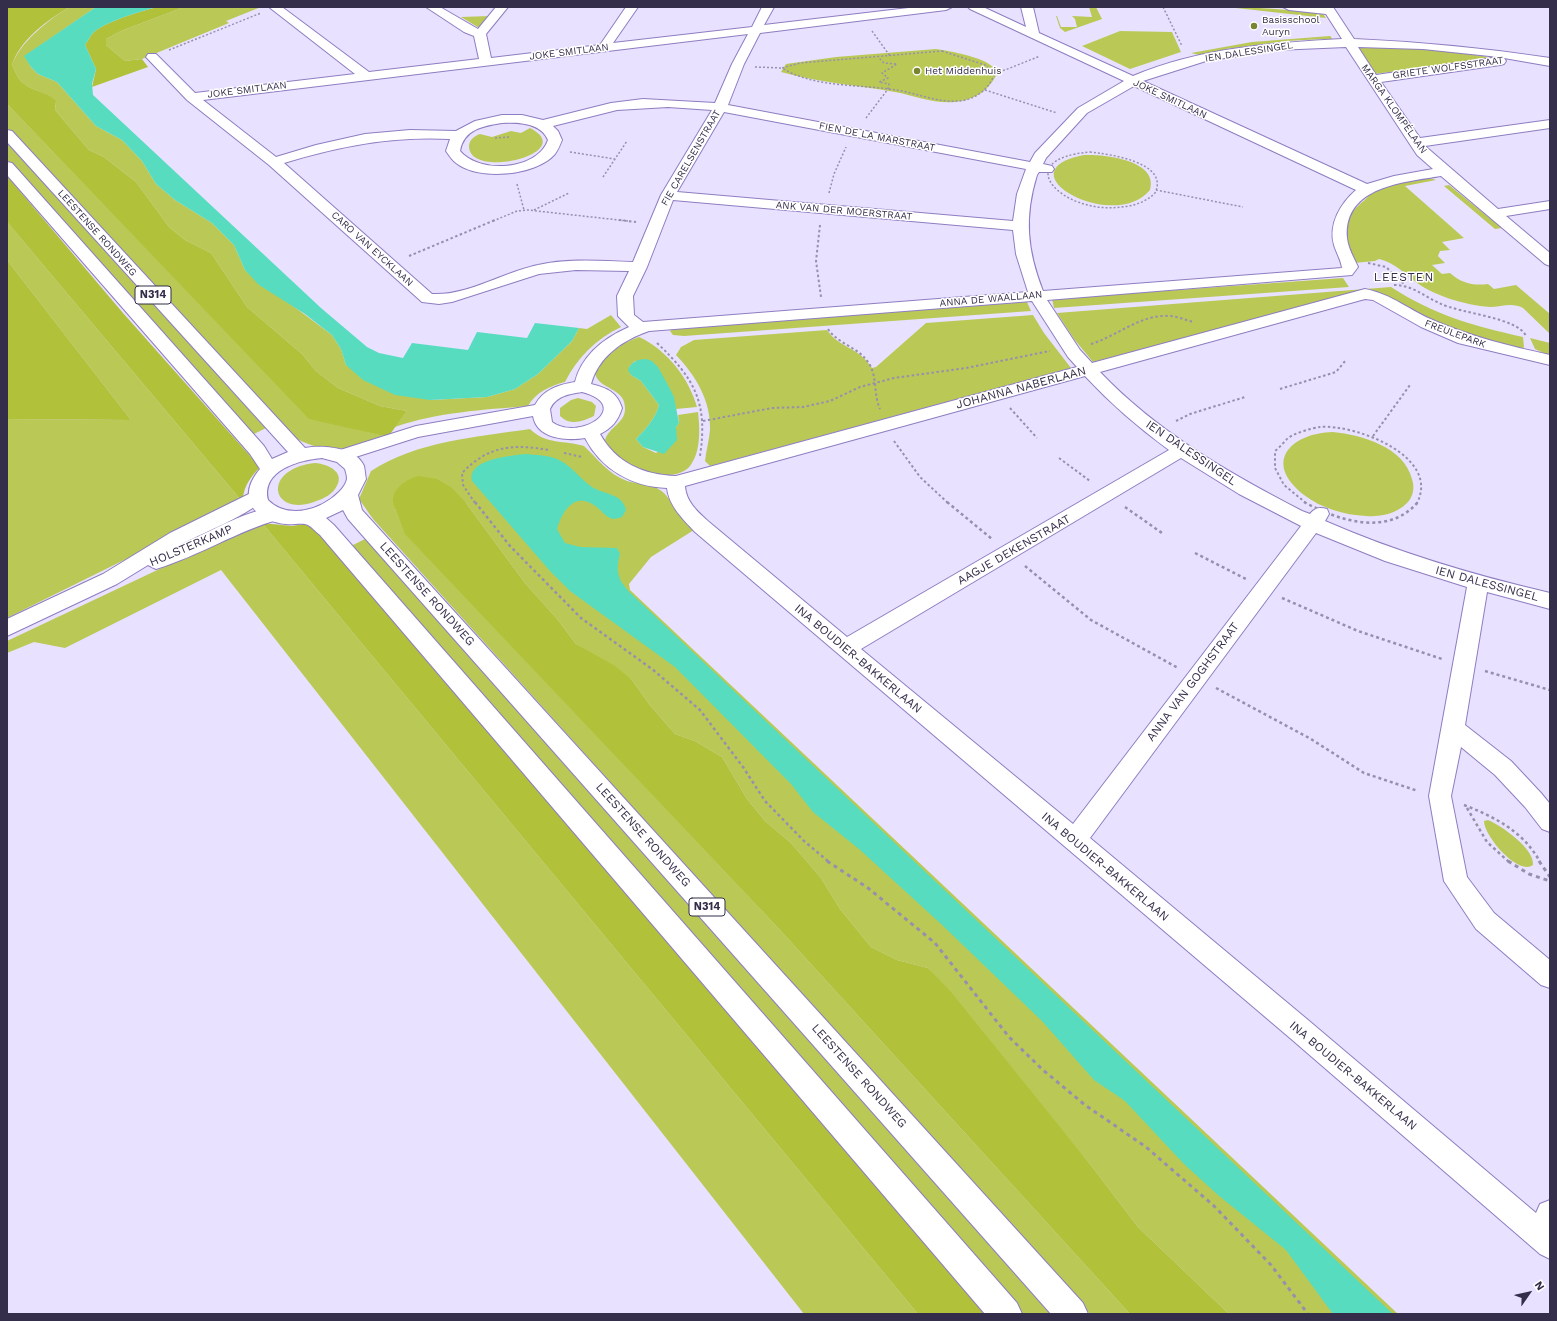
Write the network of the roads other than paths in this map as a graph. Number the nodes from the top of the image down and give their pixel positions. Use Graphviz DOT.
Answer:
graph roads {
  1 [pos="275,7"];
  2 [pos="432,7"];
  3 [pos="502,7"];
  4 [pos="632,7"];
  5 [pos="768,7"];
  6 [pos="946,7"];
  7 [pos="974,7"];
  8 [pos="1027,7"];
  9 [pos="1289,7"];
  10 [pos="1328,9"];
  11 [pos="755,30"];
  12 [pos="480,34"];
  13 [pos="1034,35"];
  14 [pos="1349,42"];
  15 [pos="604,47"];
  16 [pos="152,57"];
  17 [pos="1523,57"];
  18 [pos="486,62"];
  19 [pos="1550,62"];
  20 [pos="365,75"];
  21 [pos="1372,78"];
  22 [pos="1134,82"];
  23 [pos="192,97"];
  24 [pos="720,107"];
  25 [pos="542,124"];
  26 [pos="1550,124"];
  27 [pos="7,134"];
  28 [pos="459,135"];
  29 [pos="1416,143"];
  30 [pos="274,162"];
  31 [pos="7,166"];
  32 [pos="1033,167"];
  33 [pos="1049,169"];
  34 [pos="1443,170"];
  35 [pos="1366,189"];
  36 [pos="668,195"];
  37 [pos="1550,205"];
  38 [pos="1494,214"];
  39 [pos="1020,226"];
  40 [pos="1550,261"];
  41 [pos="639,267"];
  42 [pos="1365,294"];
  43 [pos="1037,296"];
  44 [pos="640,328"];
  45 [pos="1550,360"];
  46 [pos="1089,370"];
  47 [pos="582,387"];
  48 [pos="542,416"];
  49 [pos="590,432"];
  50 [pos="1182,450"];
  51 [pos="300,454"];
  52 [pos="340,456"];
  53 [pos="355,468"];
  54 [pos="270,470"];
  55 [pos="685,480"];
  56 [pos="257,496"];
  57 [pos="349,496"];
  58 [pos="273,514"];
  59 [pos="311,516"];
  60 [pos="1317,518"];
  61 [pos="110,579"];
  62 [pos="1478,584"];
  63 [pos="1550,601"];
  64 [pos="7,628"];
  65 [pos="845,648"];
  66 [pos="1453,728"];
  67 [pos="1550,822"];
  68 [pos="1074,841"];
  69 [pos="1550,976"];
  70 [pos="1546,1231"];
  71 [pos="1006,1314"];
  72 [pos="1072,1314"];
  1 -- 20 [label="street"];
  2 -- 12 [label="street"];
  3 -- 12 [label="street"];
  4 -- 15 [label="street"];
  5 -- 11 [label="street, FIE CARELSENSTRAAT"];
  6 -- 11 [label="street, JOKE SMITLAAN"];
  7 -- 13 [label="street, JOKE SMITLAAN"];
  8 -- 13 [label="street"];
  9 -- 10 [label="street"];
  10 -- 14 [label="street, MARGA KLOMPÉLAAN"];
  11 -- 15 [label="street, JOKE SMITLAAN"];
  11 -- 24 [label="street, FIE CARELSENSTRAAT"];
  12 -- 18 [label="street"];
  13 -- 22 [label="street, JOKE SMITLAAN"];
  14 -- 17 [label="street, IEN DALESSINGEL"];
  14 -- 21 [label="street, MARGA KLOMPÉLAAN"];
  14 -- 22 [label="street, IEN DALESSINGEL"];
  15 -- 18 [label="street, JOKE SMITLAAN"];
  16 -- 23 [label="street, CARO VAN EYCKLAAN"];
  17 -- 19 [label="street, IEN DALESSINGEL"];
  17 -- 21 [label="street, GRIETE WOLFSSTRAAT"];
  18 -- 20 [label="street, JOKE SMITLAAN"];
  20 -- 23 [label="street, JOKE SMITLAAN"];
  21 -- 29 [label="street, MARGA KLOMPÉLAAN"];
  22 -- 32 [label="street, IEN DALESSINGEL"];
  22 -- 35 [label="street, JOKE SMITLAAN"];
  23 -- 30 [label="street, CARO VAN EYCKLAAN"];
  24 -- 25 [label="street, FIEN DE LA MARSTRAAT"];
  24 -- 32 [label="street, FIEN DE LA MARSTRAAT"];
  24 -- 36 [label="street, FIE CARELSENSTRAAT"];
  25 -- 28 [label="street"];
  25 -- 28 [label="street"];
  26 -- 29 [label="street"];
  27 -- 51 [label="main road, LEESTENSE RONDWEG / N314"];
  28 -- 30 [label="street"];
  29 -- 34 [label="street, MARGA KLOMPÉLAAN"];
  30 -- 41 [label="street, CARO VAN EYCKLAAN"];
  31 -- 54 [label="main road, LEESTENSE RONDWEG / N314"];
  32 -- 33 [label="street"];
  32 -- 39 [label="street, IEN DALESSINGEL"];
  34 -- 35 [label="street"];
  34 -- 38 [label="street, MARGA KLOMPÉLAAN"];
  35 -- 43 [label="street, ANNA DE WAALLAAN"];
  36 -- 39 [label="street, ANK VAN DER MOERSTRAAT"];
  36 -- 41 [label="street, FIE CARELSENSTRAAT"];
  37 -- 38 [label="street"];
  38 -- 40 [label="street, MARGA KLOMPÉLAAN"];
  39 -- 43 [label="street, IEN DALESSINGEL"];
  41 -- 44 [label="street, FIE CARELSENSTRAAT"];
  42 -- 45 [label="street, FREULEPARK"];
  42 -- 46 [label="street, JOHANNA NABERLAAN"];
  43 -- 44 [label="street, ANNA DE WAALLAAN"];
  43 -- 46 [label="street, IEN DALESSINGEL"];
  44 -- 47 [label="street"];
  46 -- 50 [label="street, IEN DALESSINGEL"];
  46 -- 55 [label="street, JOHANNA NABERLAAN"];
  47 -- 48 [label="street"];
  47 -- 49 [label="street"];
  48 -- 49 [label="street"];
  48 -- 52 [label="street"];
  48 -- 53 [label="street"];
  49 -- 55 [label="street"];
  50 -- 60 [label="street, IEN DALESSINGEL"];
  50 -- 65 [label="street, AAGJE DEKENSTRAAT"];
  51 -- 52 [label="main road"];
  51 -- 54 [label="main road"];
  52 -- 53 [label="main road"];
  53 -- 57 [label="main road"];
  54 -- 56 [label="main road"];
  55 -- 65 [label="street, INA BOUDIER-BAKKERLAAN"];
  56 -- 58 [label="main road"];
  56 -- 61 [label="street, HOLSTERKAMP"];
  57 -- 59 [label="main road"];
  57 -- 72 [label="main road, LEESTENSE RONDWEG / N314"];
  58 -- 59 [label="main road"];
  58 -- 61 [label="street, HOLSTERKAMP"];
  59 -- 71 [label="main road"];
  60 -- 62 [label="street, IEN DALESSINGEL"];
  60 -- 68 [label="street, ANNA VAN GOGHSTRAAT"];
  61 -- 64 [label="street, HOLSTERKAMP"];
  62 -- 63 [label="street, IEN DALESSINGEL"];
  62 -- 66 [label="street"];
  65 -- 68 [label="street, INA BOUDIER-BAKKERLAAN"];
  66 -- 67 [label="street"];
  66 -- 69 [label="street"];
  68 -- 70 [label="street, INA BOUDIER-BAKKERLAAN"];
}
